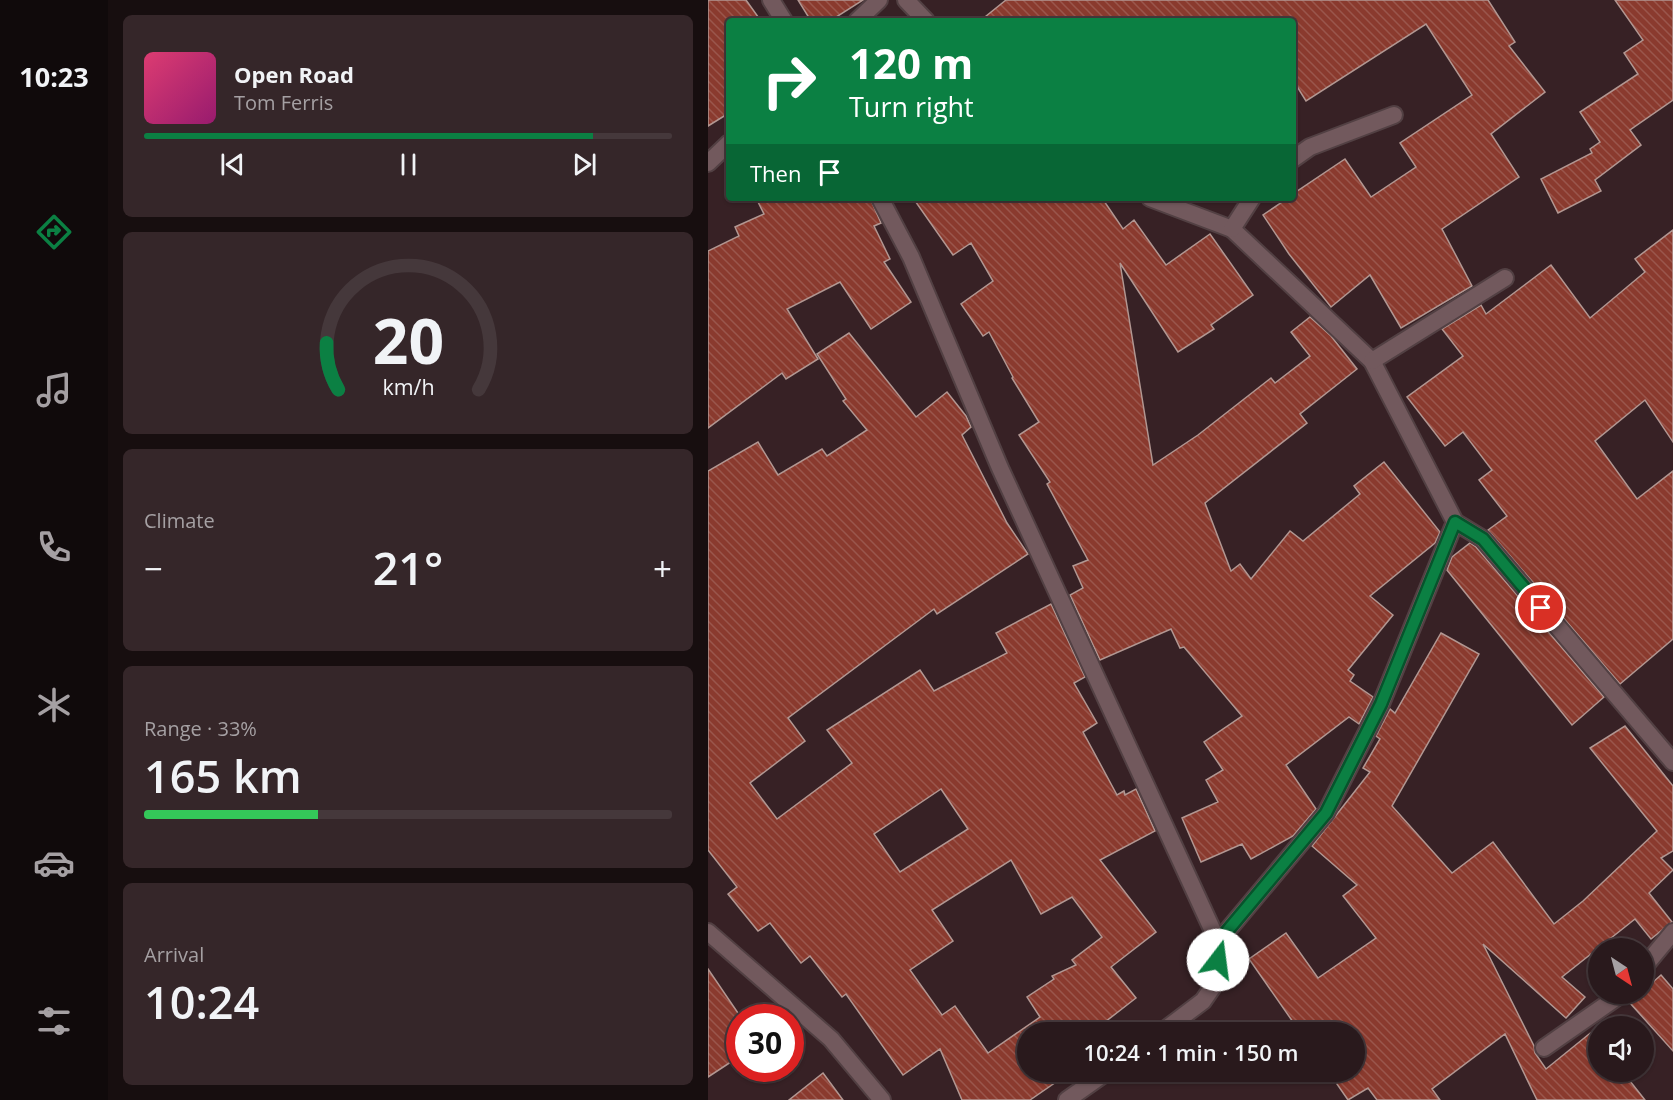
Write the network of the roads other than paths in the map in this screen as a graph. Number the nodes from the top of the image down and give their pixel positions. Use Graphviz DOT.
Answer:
graph roads {
  1 [pos="771,0"];
  2 [pos="879,0"];
  3 [pos="906,0"];
  4 [pos="782,18"];
  5 [pos="860,18"];
  6 [pos="923,18"];
  7 [pos="1394,115"];
  8 [pos="726,146"];
  9 [pos="1296,157"];
  10 [pos="708,163"];
  11 [pos="882,201"];
  12 [pos="1158,201"];
  13 [pos="1250,201"];
  14 [pos="1232,229"];
  15 [pos="1505,278"];
  16 [pos="1372,361"];
  17 [pos="1455,522"];
  18 [pos="1673,762"];
  19 [pos="708,932"];
  20 [pos="1673,932"];
  21 [pos="1218,942"];
  22 [pos="1654,955"];
  23 [pos="1607,1004"];
  24 [pos="1176,1022"];
  25 [pos="1544,1048"];
  26 [pos="1092,1082"];
  27 [pos="882,1100"];
  28 [pos="1067,1100"];
  1 -- 4 [label="street"];
  2 -- 5 [label="street"];
  3 -- 6 [label="street"];
  7 -- 9 [label="street"];
  8 -- 10 [label="street"];
  11 -- 21 [label="street"];
  12 -- 14 [label="street"];
  13 -- 14 [label="street"];
  14 -- 16 [label="street"];
  15 -- 16 [label="street"];
  16 -- 17 [label="street"];
  17 -- 18 [label="street"];
  17 -- 21 [label="street"];
  19 -- 27 [label="street"];
  20 -- 22 [label="street"];
  21 -- 24 [label="street"];
  23 -- 25 [label="street"];
  26 -- 28 [label="street"];
}
